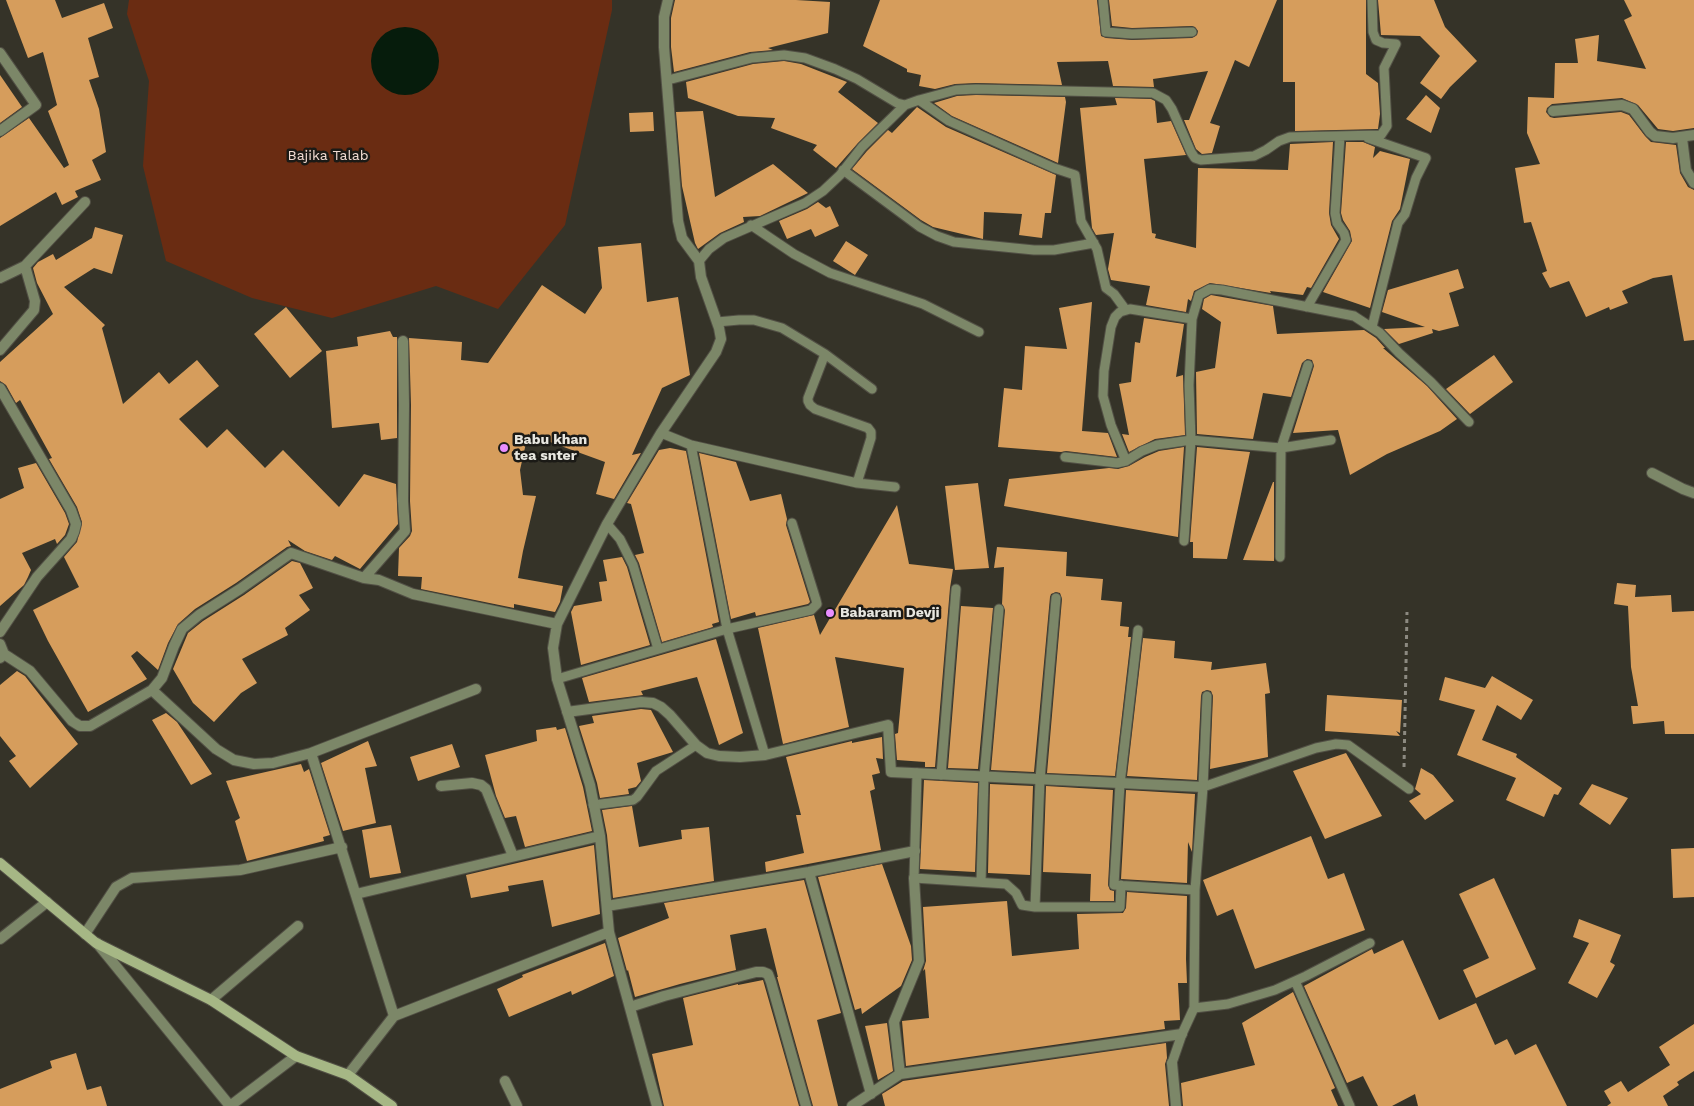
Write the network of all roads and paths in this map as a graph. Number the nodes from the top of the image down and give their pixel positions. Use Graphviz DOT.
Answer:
graph roads {
  1 [pos="668,0"];
  2 [pos="1103,0"];
  3 [pos="1372,0"];
  4 [pos="1192,32"];
  5 [pos="0,53"];
  6 [pos="668,80"];
  7 [pos="919,100"];
  8 [pos="905,105"];
  9 [pos="1553,111"];
  10 [pos="0,131"];
  11 [pos="1359,135"];
  12 [pos="1694,135"];
  13 [pos="1340,136"];
  14 [pos="1682,138"];
  15 [pos="843,170"];
  16 [pos="1694,183"];
  17 [pos="85,202"];
  18 [pos="751,226"];
  19 [pos="1094,243"];
  20 [pos="699,261"];
  21 [pos="25,266"];
  22 [pos="0,278"];
  23 [pos="1307,307"];
  24 [pos="1125,309"];
  25 [pos="1192,319"];
  26 [pos="717,322"];
  27 [pos="1372,327"];
  28 [pos="979,332"];
  29 [pos="403,341"];
  30 [pos="0,350"];
  31 [pos="825,354"];
  32 [pos="1308,365"];
  33 [pos="0,388"];
  34 [pos="872,389"];
  35 [pos="1469,422"];
  36 [pos="661,433"];
  37 [pos="1191,440"];
  38 [pos="1331,440"];
  39 [pos="691,445"];
  40 [pos="1281,448"];
  41 [pos="1065,457"];
  42 [pos="1126,461"];
  43 [pos="1652,473"];
  44 [pos="857,483"];
  45 [pos="895,487"];
  46 [pos="1694,493"];
  47 [pos="792,523"];
  48 [pos="607,524"];
  49 [pos="1184,542"];
  50 [pos="1280,557"];
  51 [pos="364,578"];
  52 [pos="956,589"];
  53 [pos="1056,598"];
  54 [pos="998,609"];
  55 [pos="1407,612"];
  56 [pos="557,624"];
  57 [pos="727,629"];
  58 [pos="1138,630"];
  59 [pos="0,632"];
  60 [pos="658,649"];
  61 [pos="1,652"];
  62 [pos="557,679"];
  63 [pos="476,689"];
  64 [pos="152,690"];
  65 [pos="1207,696"];
  66 [pos="568,712"];
  67 [pos="696,745"];
  68 [pos="311,753"];
  69 [pos="765,755"];
  70 [pos="917,773"];
  71 [pos="942,774"];
  72 [pos="984,777"];
  73 [pos="1040,779"];
  74 [pos="1120,784"];
  75 [pos="441,786"];
  76 [pos="1406,787"];
  77 [pos="1203,788"];
  78 [pos="594,805"];
  79 [pos="600,836"];
  80 [pos="342,847"];
  81 [pos="915,851"];
  82 [pos="513,856"];
  83 [pos="0,862"];
  84 [pos="809,872"];
  85 [pos="914,878"];
  86 [pos="981,882"];
  87 [pos="1122,885"];
  88 [pos="1194,890"];
  89 [pos="356,894"];
  90 [pos="47,902"];
  91 [pos="607,906"];
  92 [pos="1035,908"];
  93 [pos="298,926"];
  94 [pos="608,932"];
  95 [pos="85,934"];
  96 [pos="0,939"];
  97 [pos="96,943"];
  98 [pos="1370,943"];
  99 [pos="1295,981"];
  100 [pos="212,1000"];
  101 [pos="630,1007"];
  102 [pos="1194,1008"];
  103 [pos="394,1016"];
  104 [pos="1182,1034"];
  105 [pos="296,1056"];
  106 [pos="1172,1063"];
  107 [pos="900,1074"];
  108 [pos="348,1075"];
  109 [pos="505,1081"];
  110 [pos="871,1094"];
  111 [pos="392,1106"];
  112 [pos="517,1106"];
  113 [pos="657,1106"];
  114 [pos="806,1106"];
  115 [pos="852,1106"];
  116 [pos="1176,1106"];
  117 [pos="1350,1106"];
  1 -- 6 [label="street"];
  2 -- 4 [label="lane"];
  3 -- 11 [label="lane"];
  5 -- 10 [label="street"];
  6 -- 8 [label="lane"];
  6 -- 20 [label="street"];
  7 -- 8 [label="lane"];
  7 -- 13 [label="lane"];
  7 -- 19 [label="lane"];
  8 -- 15 [label="lane"];
  9 -- 14 [label="street"];
  11 -- 13 [label="lane"];
  11 -- 27 [label="lane"];
  12 -- 14 [label="street"];
  13 -- 23 [label="lane"];
  14 -- 16 [label="street"];
  15 -- 18 [label="lane"];
  15 -- 19 [label="lane"];
  17 -- 21 [label="street"];
  18 -- 20 [label="lane"];
  18 -- 28 [label="lane"];
  19 -- 24 [label="lane"];
  20 -- 26 [label="street"];
  21 -- 22 [label="street"];
  21 -- 30 [label="street"];
  23 -- 25 [label="lane"];
  23 -- 27 [label="lane"];
  24 -- 25 [label="lane"];
  24 -- 42 [label="lane"];
  25 -- 37 [label="lane"];
  26 -- 31 [label="lane"];
  26 -- 36 [label="street"];
  27 -- 35 [label="lane"];
  29 -- 51 [label="street"];
  31 -- 34 [label="lane"];
  31 -- 44 [label="lane"];
  32 -- 40 [label="lane"];
  33 -- 59 [label="street"];
  36 -- 39 [label="lane"];
  36 -- 48 [label="street"];
  37 -- 40 [label="lane"];
  37 -- 42 [label="lane"];
  37 -- 49 [label="lane"];
  38 -- 40 [label="lane"];
  39 -- 44 [label="lane"];
  39 -- 57 [label="lane"];
  40 -- 50 [label="lane"];
  41 -- 42 [label="lane"];
  43 -- 46 [label="street"];
  44 -- 45 [label="lane"];
  47 -- 57 [label="lane"];
  48 -- 56 [label="street"];
  48 -- 60 [label="lane"];
  51 -- 56 [label="street"];
  51 -- 64 [label="street"];
  52 -- 71 [label="lane"];
  53 -- 73 [label="lane"];
  54 -- 72 [label="lane"];
  55 -- 76 [label="path"];
  56 -- 62 [label="street"];
  57 -- 60 [label="lane"];
  57 -- 69 [label="lane"];
  58 -- 74 [label="lane"];
  60 -- 62 [label="lane"];
  61 -- 64 [label="street"];
  62 -- 66 [label="street"];
  63 -- 68 [label="street"];
  64 -- 68 [label="street"];
  65 -- 77 [label="lane"];
  66 -- 67 [label="street"];
  66 -- 78 [label="street"];
  67 -- 69 [label="street"];
  67 -- 78 [label="lane"];
  68 -- 80 [label="street"];
  69 -- 70 [label="street"];
  70 -- 71 [label="street"];
  70 -- 81 [label="lane"];
  71 -- 72 [label="street"];
  72 -- 73 [label="street"];
  72 -- 86 [label="lane"];
  73 -- 74 [label="street"];
  73 -- 92 [label="lane"];
  74 -- 77 [label="street"];
  74 -- 87 [label="lane"];
  75 -- 82 [label="street"];
  76 -- 77 [label="lane"];
  77 -- 88 [label="lane"];
  78 -- 79 [label="street"];
  79 -- 82 [label="street"];
  79 -- 91 [label="street"];
  80 -- 89 [label="street"];
  80 -- 95 [label="street"];
  81 -- 84 [label="street"];
  81 -- 85 [label="lane"];
  82 -- 89 [label="street"];
  83 -- 90 [label="street"];
  84 -- 91 [label="street"];
  84 -- 110 [label="street"];
  85 -- 86 [label="lane"];
  85 -- 107 [label="street"];
  86 -- 92 [label="lane"];
  87 -- 88 [label="lane"];
  87 -- 92 [label="lane"];
  88 -- 102 [label="lane"];
  89 -- 103 [label="street"];
  90 -- 95 [label="street"];
  90 -- 96 [label="street"];
  91 -- 94 [label="street"];
  93 -- 100 [label="street"];
  94 -- 101 [label="street"];
  94 -- 103 [label="street"];
  95 -- 97 [label="street"];
  97 -- 100 [label="street"];
  97 -- 105 [label="street"];
  98 -- 99 [label="lane"];
  99 -- 102 [label="lane"];
  99 -- 117 [label="lane"];
  100 -- 105 [label="street"];
  101 -- 113 [label="street"];
  101 -- 114 [label="street"];
  102 -- 104 [label="lane"];
  103 -- 108 [label="street"];
  104 -- 106 [label="lane"];
  104 -- 107 [label="street"];
  105 -- 108 [label="street"];
  106 -- 116 [label="street"];
  107 -- 110 [label="street"];
  108 -- 111 [label="street"];
  109 -- 112 [label="street"];
  110 -- 115 [label="street"];
}
